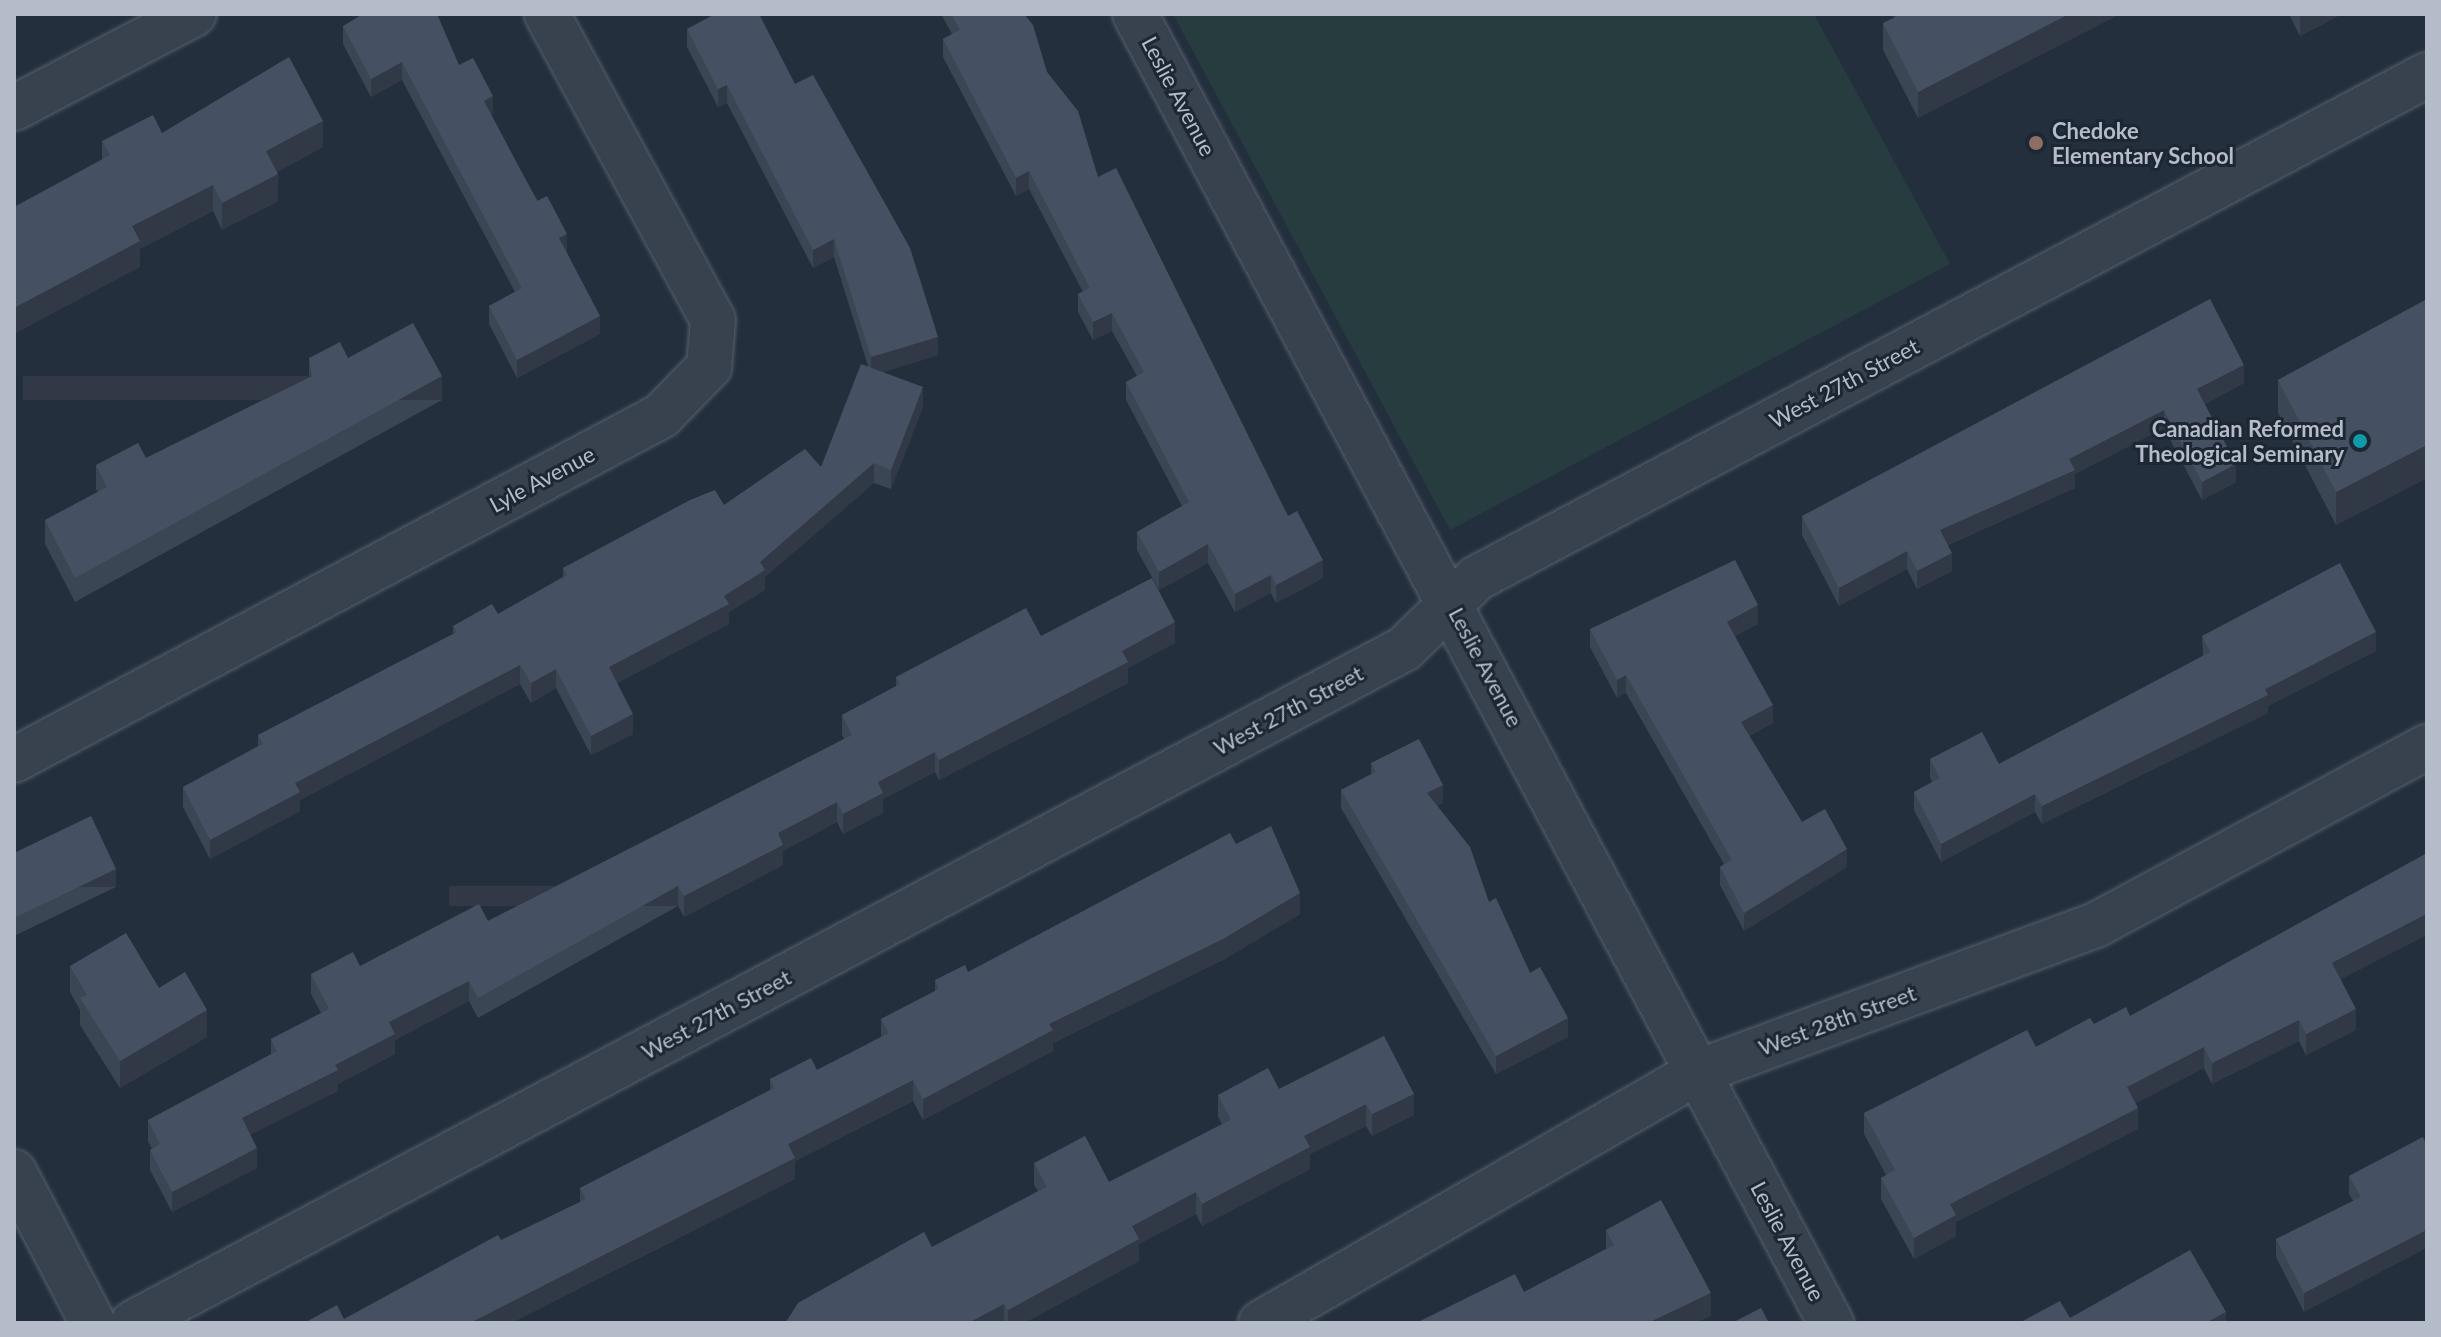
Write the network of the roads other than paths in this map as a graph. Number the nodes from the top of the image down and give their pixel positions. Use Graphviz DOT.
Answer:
graph roads {
  1 [pos="194,14"];
  2 [pos="547,14"];
  3 [pos="1135,14"];
  4 [pos="2427,75"];
  5 [pos="14,108"];
  6 [pos="1452,602"];
  7 [pos="2427,747"];
  8 [pos="14,760"];
  9 [pos="1698,1072"];
  10 [pos="14,1172"];
  11 [pos="93,1323"];
  12 [pos="133,1323"];
  13 [pos="1261,1323"];
  14 [pos="1831,1323"];
  1 -- 5 [label="street"];
  2 -- 8 [label="street, Lyle Avenue"];
  3 -- 6 [label="street, Leslie Avenue"];
  4 -- 6 [label="street, West 27th Street"];
  6 -- 9 [label="street, Leslie Avenue"];
  6 -- 12 [label="street, West 27th Street"];
  7 -- 9 [label="street, West 28th Street"];
  9 -- 13 [label="street, West 28th Street"];
  9 -- 14 [label="street, Leslie Avenue"];
  10 -- 11 [label="street"];
}
